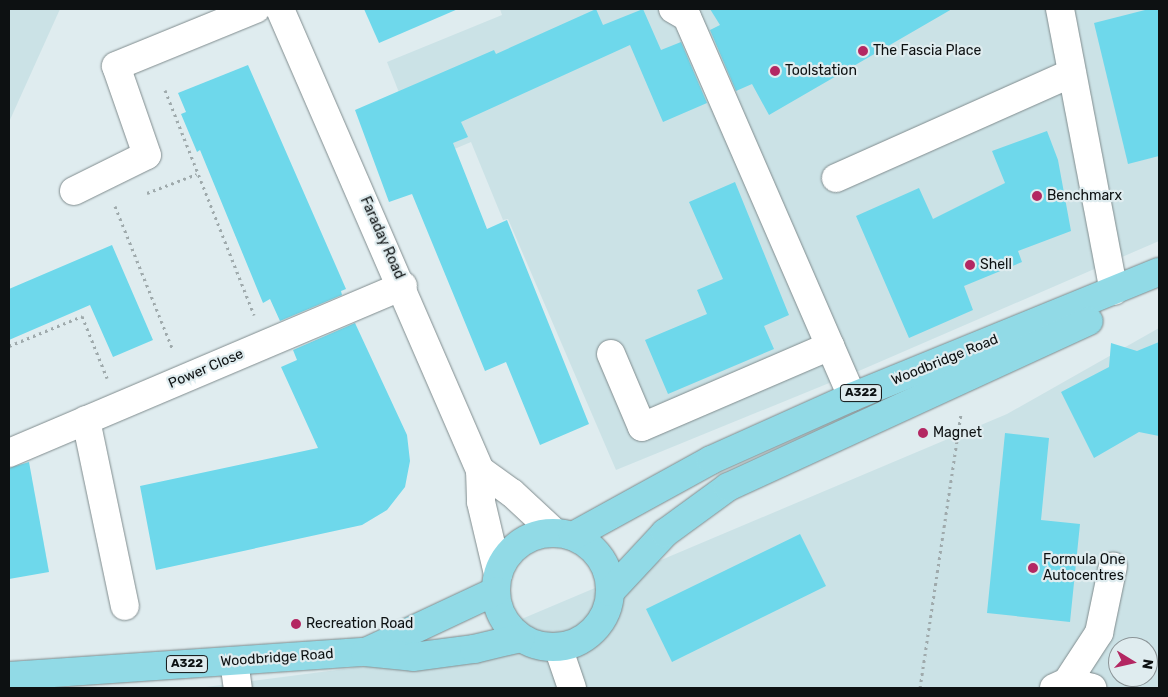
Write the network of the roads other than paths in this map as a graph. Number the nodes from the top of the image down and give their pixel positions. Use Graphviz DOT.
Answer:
graph roads {
  1 [pos="256,9"];
  2 [pos="280,9"];
  3 [pos="673,9"];
  4 [pos="1060,9"];
  5 [pos="1072,73"];
  6 [pos="836,178"];
  7 [pos="74,191"];
  8 [pos="1159,272"];
  9 [pos="403,286"];
  10 [pos="1114,291"];
  11 [pos="1159,291"];
  12 [pos="830,346"];
  13 [pos="611,354"];
  14 [pos="852,397"];
  15 [pos="86,420"];
  16 [pos="9,453"];
  17 [pos="480,470"];
  18 [pos="563,534"];
  19 [pos="1113,566"];
  20 [pos="497,582"];
  21 [pos="610,592"];
  22 [pos="125,606"];
  23 [pos="522,638"];
  24 [pos="558,647"];
  25 [pos="365,652"];
  26 [pos="234,661"];
  27 [pos="9,676"];
  28 [pos="1071,686"];
  29 [pos="238,688"];
  30 [pos="572,688"];
  1 -- 7 [label="street"];
  2 -- 9 [label="street, Faraday Road"];
  3 -- 12 [label="street"];
  4 -- 5 [label="street"];
  5 -- 6 [label="street"];
  5 -- 10 [label="street"];
  8 -- 10 [label="main road, Woodbridge Road / A322"];
  9 -- 15 [label="street, Power Close"];
  9 -- 17 [label="street, Faraday Road"];
  10 -- 14 [label="main road, Woodbridge Road / A322"];
  11 -- 21 [label="main road, Woodbridge Road / A322"];
  12 -- 13 [label="street"];
  12 -- 14 [label="street"];
  14 -- 18 [label="main road, Woodbridge Road / A322"];
  15 -- 16 [label="street, Power Close"];
  15 -- 22 [label="street"];
  17 -- 18 [label="street"];
  17 -- 20 [label="street, Faraday Road"];
  18 -- 20 [label="main road, Woodbridge Road"];
  18 -- 21 [label="main road, Woodbridge Road"];
  19 -- 28 [label="street"];
  20 -- 23 [label="main road, Woodbridge Road"];
  20 -- 25 [label="main road, Woodbridge Road / A322"];
  21 -- 24 [label="main road, Woodbridge Road"];
  23 -- 24 [label="main road, Woodbridge Road"];
  23 -- 25 [label="main road, Woodbridge Road / A322"];
  24 -- 30 [label="street"];
  25 -- 26 [label="main road, Woodbridge Road / A322"];
  26 -- 27 [label="main road, Woodbridge Road / A322"];
  26 -- 29 [label="street"];
}
